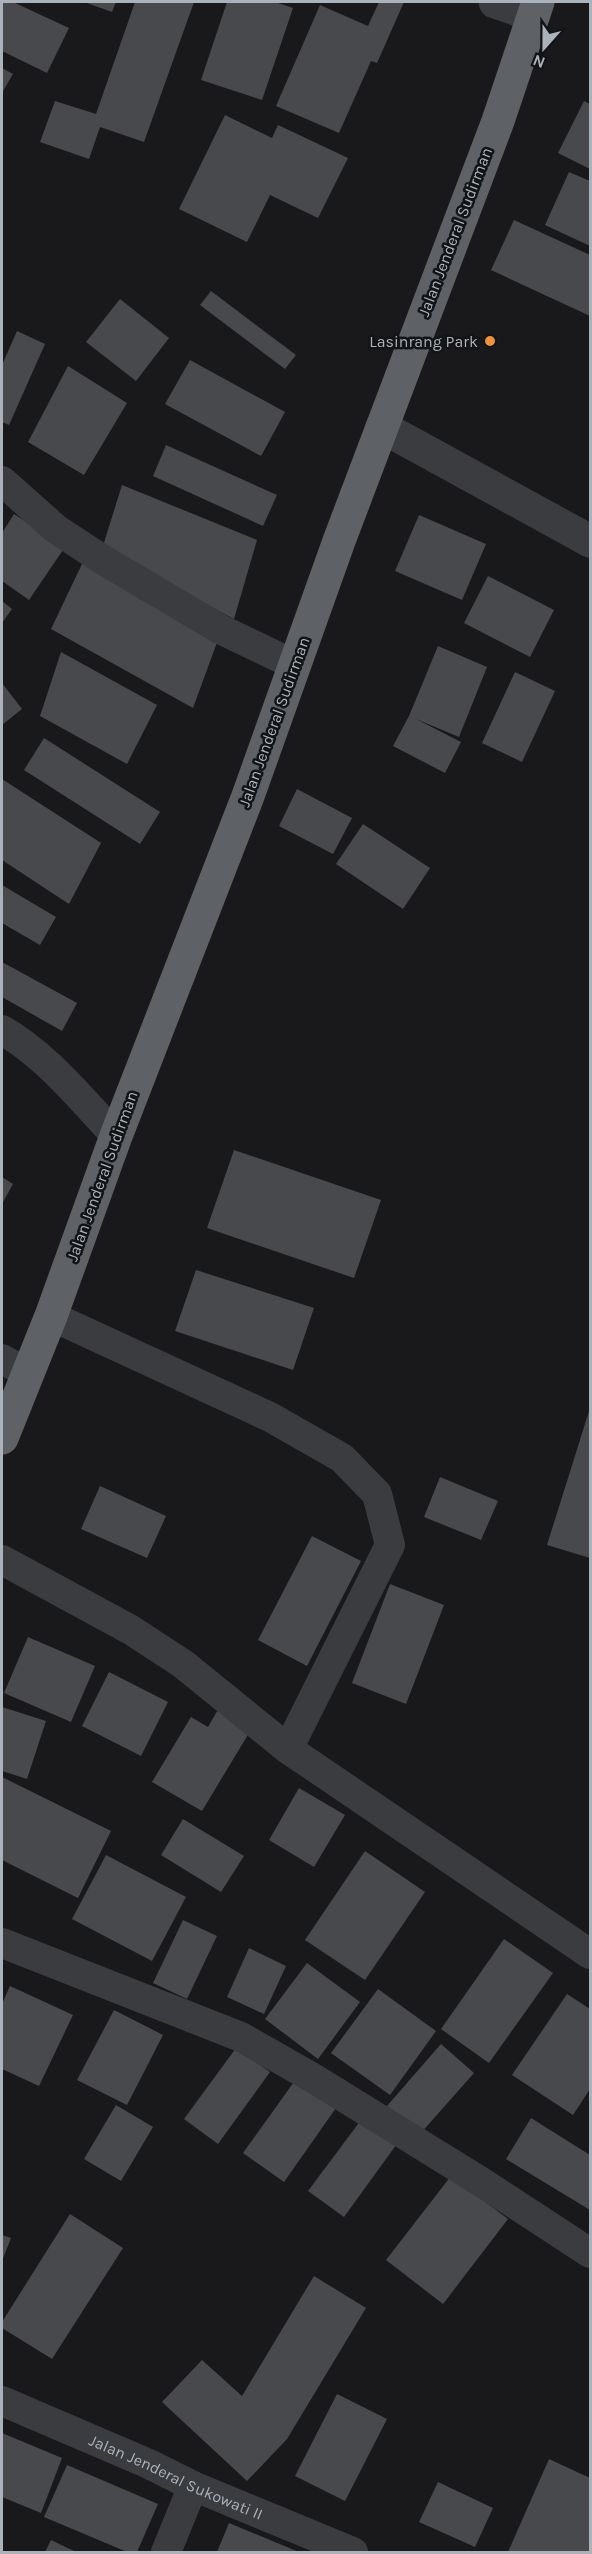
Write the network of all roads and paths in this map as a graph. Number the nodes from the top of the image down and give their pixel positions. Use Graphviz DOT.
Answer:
graph roads {
  1 [pos="495,2"];
  2 [pos="535,8"];
  3 [pos="382,427"];
  4 [pos="2,481"];
  5 [pos="591,541"];
  6 [pos="295,665"];
  7 [pos="2,1029"];
  8 [pos="116,1136"];
  9 [pos="51,1316"];
  10 [pos="14,1366"];
  11 [pos="2,1438"];
  12 [pos="2,1560"];
  13 [pos="288,1749"];
  14 [pos="2,1943"];
  15 [pos="591,1954"];
  16 [pos="591,2253"];
  17 [pos="2,2401"];
  18 [pos="192,2486"];
  19 [pos="166,2553"];
  20 [pos="353,2553"];
  1 -- 2 [label="street"];
  2 -- 3 [label="highway, Jalan Jenderal Sudirman"];
  3 -- 5 [label="street"];
  3 -- 6 [label="highway, Jalan Jenderal Sudirman"];
  4 -- 6 [label="street"];
  6 -- 8 [label="highway, Jalan Jenderal Sudirman"];
  7 -- 8 [label="street"];
  8 -- 9 [label="highway, Jalan Jenderal Sudirman"];
  9 -- 10 [label="highway, Jalan Jenderal Sudirman"];
  9 -- 13 [label="street"];
  10 -- 11 [label="highway, Jalan Jenderal Sudirman"];
  12 -- 13 [label="street"];
  13 -- 15 [label="street"];
  14 -- 16 [label="street"];
  17 -- 18 [label="street, Jalan Jenderal Sukowati II"];
  18 -- 19 [label="street"];
  18 -- 20 [label="street, Jalan Jenderal Sukowati II"];
}
